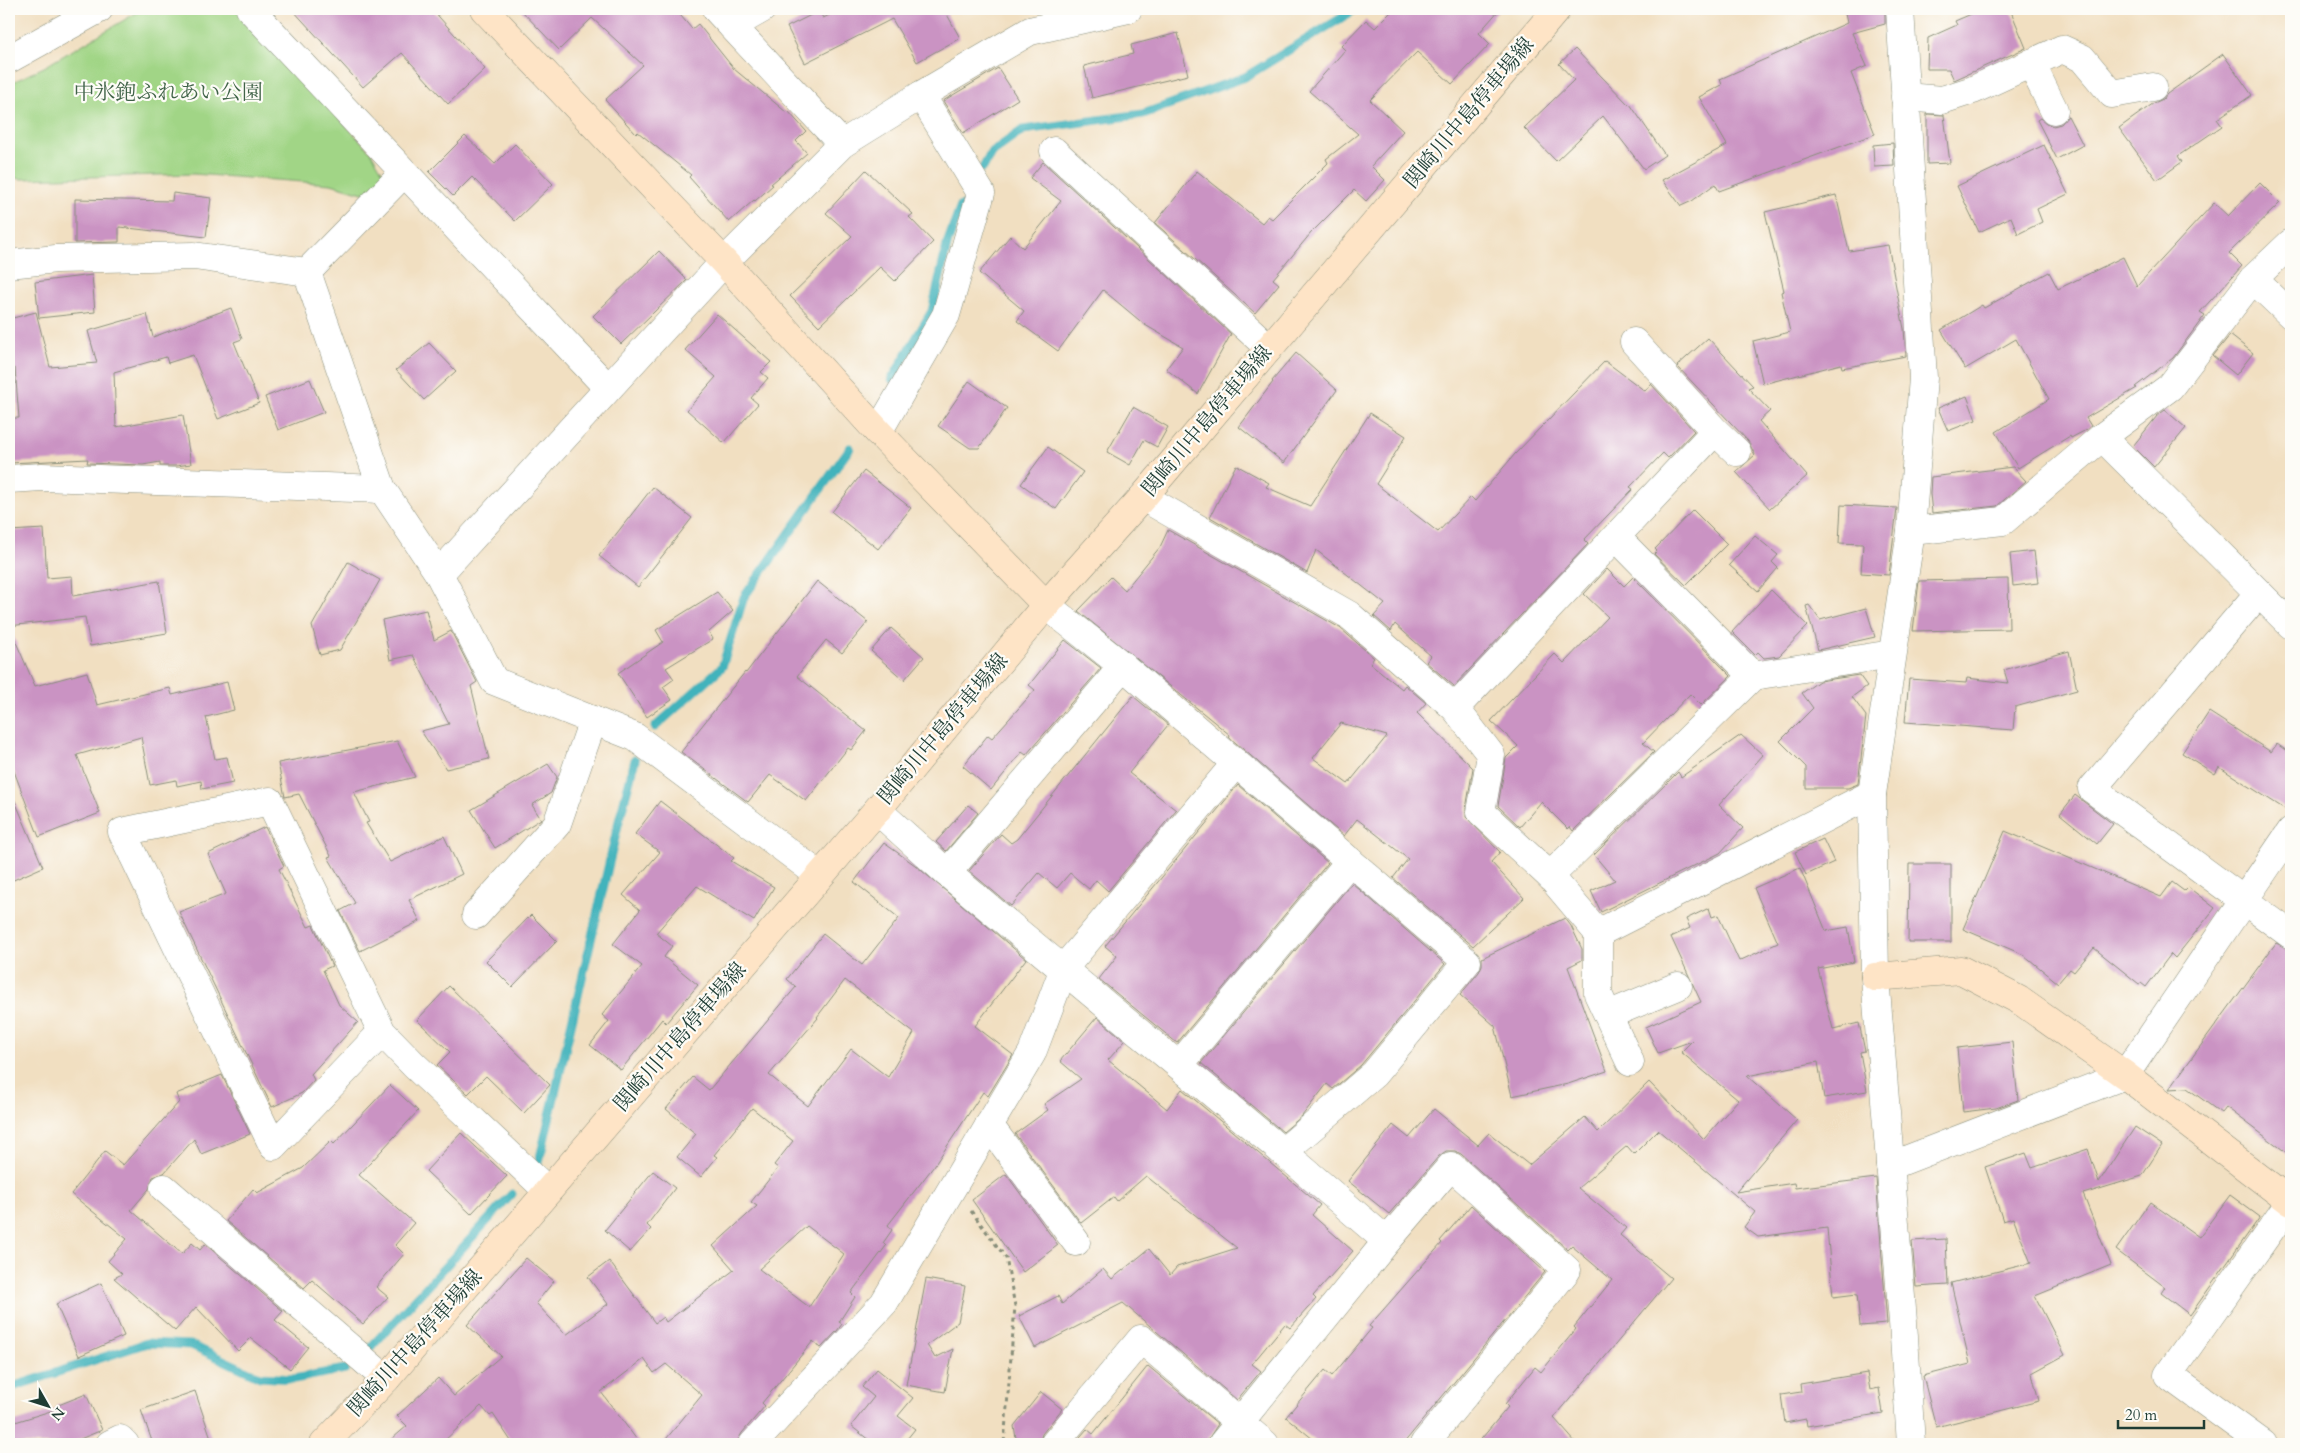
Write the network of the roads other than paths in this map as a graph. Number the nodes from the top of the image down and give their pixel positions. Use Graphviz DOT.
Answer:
graph roads {
  1 [pos="99,9"];
  2 [pos="250,9"];
  3 [pos="484,9"];
  4 [pos="762,9"];
  5 [pos="1128,9"];
  6 [pos="1557,9"];
  7 [pos="1900,9"];
  8 [pos="724,17"];
  9 [pos="9,59"];
  10 [pos="2032,63"];
  11 [pos="2153,87"];
  12 [pos="921,95"];
  13 [pos="1906,97"];
  14 [pos="2054,110"];
  15 [pos="842,144"];
  16 [pos="1054,151"];
  17 [pos="404,174"];
  18 [pos="2291,243"];
  19 [pos="724,262"];
  20 [pos="9,264"];
  21 [pos="307,272"];
  22 [pos="2254,279"];
  23 [pos="2291,315"];
  24 [pos="1634,342"];
  25 [pos="1269,348"];
  26 [pos="608,388"];
  27 [pos="1715,431"];
  28 [pos="878,432"];
  29 [pos="2102,438"];
  30 [pos="1737,452"];
  31 [pos="9,479"];
  32 [pos="382,489"];
  33 [pos="1143,497"];
  34 [pos="1911,531"];
  35 [pos="1616,537"];
  36 [pos="439,574"];
  37 [pos="2258,594"];
  38 [pos="1046,605"];
  39 [pos="2291,625"];
  40 [pos="1892,654"];
  41 [pos="1123,666"];
  42 [pos="1753,676"];
  43 [pos="1455,708"];
  44 [pos="593,720"];
  45 [pos="1236,763"];
  46 [pos="1872,794"];
  47 [pos="876,810"];
  48 [pos="2291,831"];
  49 [pos="1350,862"];
  50 [pos="947,873"];
  51 [pos="819,875"];
  52 [pos="1550,876"];
  53 [pos="2242,901"];
  54 [pos="476,915"];
  55 [pos="1598,933"];
  56 [pos="2291,935"];
  57 [pos="1064,968"];
  58 [pos="1874,977"];
  59 [pos="1678,986"];
  60 [pos="1608,1015"];
  61 [pos="382,1032"];
  62 [pos="1630,1062"];
  63 [pos="1179,1065"];
  64 [pos="2125,1075"];
  65 [pos="989,1125"];
  66 [pos="1283,1152"];
  67 [pos="1890,1166"];
  68 [pos="164,1188"];
  69 [pos="548,1191"];
  70 [pos="2291,1201"];
  71 [pos="1387,1241"];
  72 [pos="1076,1242"];
  73 [pos="386,1379"];
  74 [pos="1239,1423"];
  75 [pos="110,1444"];
  76 [pos="125,1444"];
  77 [pos="324,1444"];
  78 [pos="753,1444"];
  79 [pos="1054,1444"];
  80 [pos="1222,1444"];
  81 [pos="1265,1444"];
  82 [pos="1424,1444"];
  83 [pos="1911,1444"];
  84 [pos="2263,1444"];
  1 -- 9 [label="street"];
  2 -- 17 [label="street"];
  3 -- 19 [label="main road"];
  4 -- 8 [label="street"];
  5 -- 12 [label="street"];
  6 -- 25 [label="main road, 関崎川中島停車場線"];
  7 -- 13 [label="street"];
  8 -- 15 [label="street"];
  10 -- 11 [label="street"];
  10 -- 13 [label="street"];
  10 -- 14 [label="street"];
  12 -- 15 [label="street"];
  12 -- 28 [label="street"];
  13 -- 34 [label="street"];
  15 -- 19 [label="street"];
  16 -- 25 [label="street"];
  17 -- 21 [label="street"];
  17 -- 26 [label="street"];
  18 -- 22 [label="street"];
  19 -- 26 [label="street"];
  19 -- 28 [label="main road"];
  20 -- 21 [label="street"];
  21 -- 32 [label="street"];
  22 -- 23 [label="street"];
  22 -- 29 [label="street"];
  24 -- 27 [label="street"];
  25 -- 33 [label="main road, 関崎川中島停車場線"];
  26 -- 36 [label="street"];
  27 -- 30 [label="street"];
  27 -- 35 [label="street"];
  28 -- 38 [label="main road"];
  29 -- 34 [label="street"];
  29 -- 37 [label="street"];
  31 -- 32 [label="street"];
  32 -- 36 [label="street"];
  33 -- 38 [label="main road, 関崎川中島停車場線"];
  33 -- 43 [label="street"];
  34 -- 40 [label="street"];
  35 -- 42 [label="street"];
  35 -- 43 [label="street"];
  36 -- 44 [label="street"];
  37 -- 39 [label="street"];
  37 -- 53 [label="street"];
  38 -- 41 [label="street"];
  38 -- 47 [label="main road, 関崎川中島停車場線"];
  40 -- 42 [label="street"];
  40 -- 46 [label="street"];
  41 -- 45 [label="street"];
  41 -- 50 [label="street"];
  42 -- 52 [label="street"];
  43 -- 52 [label="street"];
  44 -- 51 [label="street"];
  44 -- 54 [label="street"];
  45 -- 49 [label="street"];
  45 -- 57 [label="street"];
  46 -- 55 [label="street"];
  46 -- 58 [label="street"];
  47 -- 50 [label="street"];
  47 -- 51 [label="main road, 関崎川中島停車場線"];
  48 -- 53 [label="street"];
  49 -- 63 [label="street"];
  49 -- 66 [label="street"];
  50 -- 57 [label="street"];
  51 -- 69 [label="main road, 関崎川中島停車場線"];
  52 -- 55 [label="street"];
  53 -- 56 [label="street"];
  53 -- 64 [label="street"];
  55 -- 60 [label="street"];
  57 -- 63 [label="street"];
  57 -- 65 [label="street"];
  58 -- 64 [label="main road"];
  58 -- 67 [label="street"];
  59 -- 60 [label="street"];
  60 -- 62 [label="street"];
  61 -- 61 [label="street"];
  61 -- 69 [label="street"];
  63 -- 66 [label="street"];
  64 -- 67 [label="street"];
  64 -- 70 [label="main road"];
  65 -- 72 [label="street"];
  65 -- 78 [label="street"];
  66 -- 71 [label="street"];
  67 -- 83 [label="street"];
  68 -- 73 [label="street"];
  69 -- 73 [label="main road, 関崎川中島停車場線"];
  70 -- 84 [label="street"];
  71 -- 74 [label="street"];
  71 -- 82 [label="street"];
  73 -- 77 [label="main road, 関崎川中島停車場線"];
  74 -- 79 [label="street"];
  74 -- 80 [label="street"];
  74 -- 81 [label="street"];
  75 -- 76 [label="street"];
}
